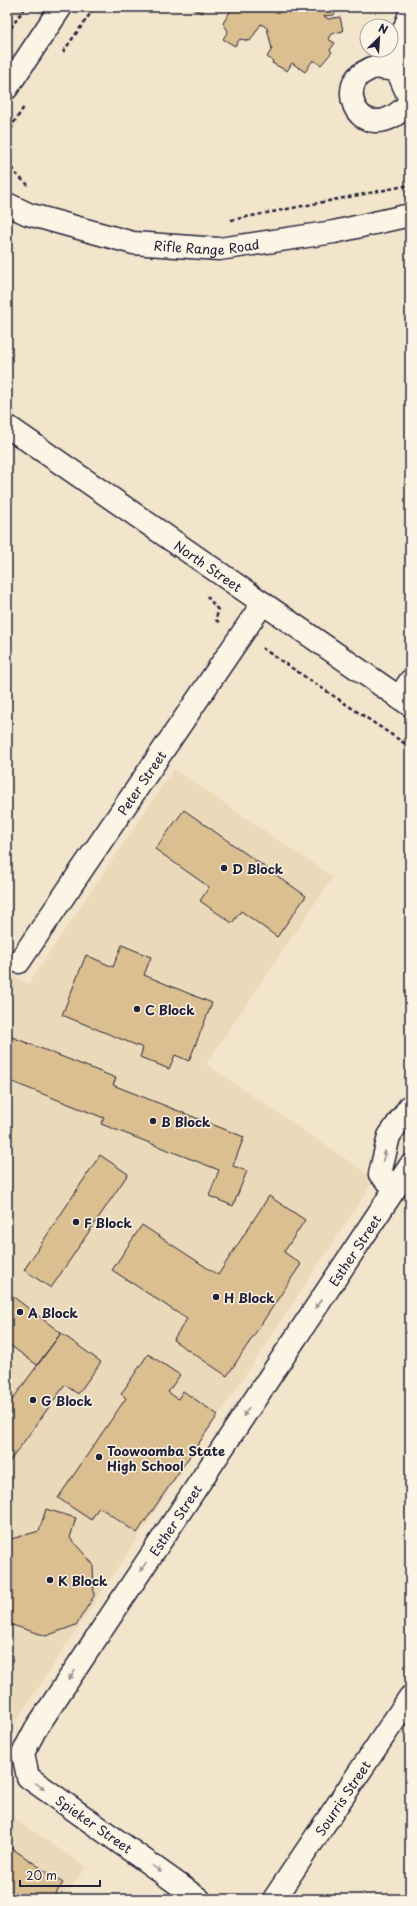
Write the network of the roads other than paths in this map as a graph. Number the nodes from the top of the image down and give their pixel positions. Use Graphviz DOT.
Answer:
graph roads {
  1 [pos="58,9"];
  2 [pos="410,14"];
  3 [pos="397,70"];
  4 [pos="7,88"];
  5 [pos="410,96"];
  6 [pos="410,103"];
  7 [pos="7,204"];
  8 [pos="410,215"];
  9 [pos="7,426"];
  10 [pos="263,603"];
  11 [pos="406,695"];
  12 [pos="19,962"];
  13 [pos="410,1106"];
  14 [pos="410,1166"];
  15 [pos="395,1188"];
  16 [pos="410,1697"];
  17 [pos="23,1753"];
  18 [pos="199,1899"];
  19 [pos="274,1899"];
  1 -- 4 [label="street"];
  2 -- 3 [label="street"];
  3 -- 5 [label="street"];
  3 -- 6 [label="street"];
  7 -- 8 [label="street, Rifle Range Road"];
  9 -- 10 [label="street, North Street"];
  10 -- 11 [label="street, North Street"];
  10 -- 12 [label="street, Peter Street"];
  15 -- 13 [label="street, one-way"];
  14 -- 15 [label="street, Esther Street"];
  15 -- 17 [label="street, Esther Street, one-way"];
  16 -- 19 [label="street, Sourris Street"];
  17 -- 18 [label="street, Spieker Street, one-way"];
}
